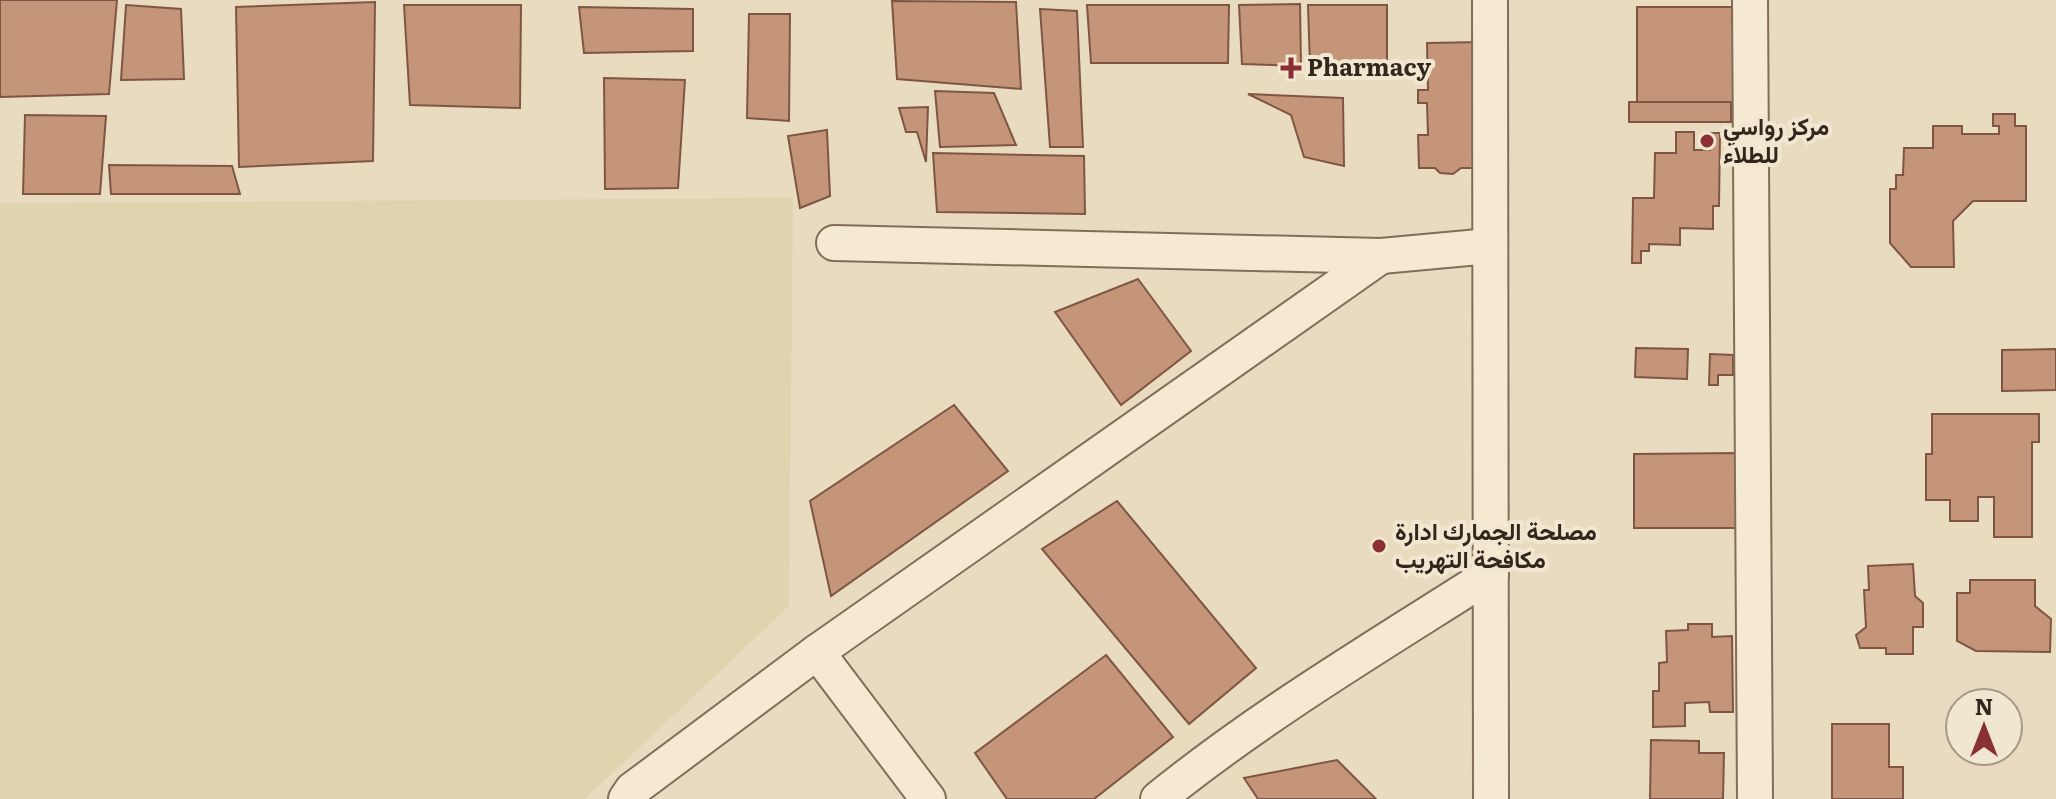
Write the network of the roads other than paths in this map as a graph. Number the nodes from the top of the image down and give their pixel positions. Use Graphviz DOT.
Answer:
graph roads {
  1 [pos="1490,0"];
  2 [pos="1750,0"];
  3 [pos="834,243"];
  4 [pos="1490,246"];
  5 [pos="1381,256"];
  6 [pos="1491,574"];
  7 [pos="817,652"];
  8 [pos="626,799"];
  9 [pos="928,799"];
  10 [pos="1158,799"];
  11 [pos="1491,799"];
  12 [pos="1755,799"];
  1 -- 4 [label="street"];
  2 -- 12 [label="street"];
  3 -- 5 [label="street"];
  4 -- 5 [label="street"];
  4 -- 6 [label="street"];
  5 -- 7 [label="street"];
  6 -- 10 [label="street"];
  6 -- 11 [label="street"];
  7 -- 8 [label="street"];
  7 -- 9 [label="street"];
}
